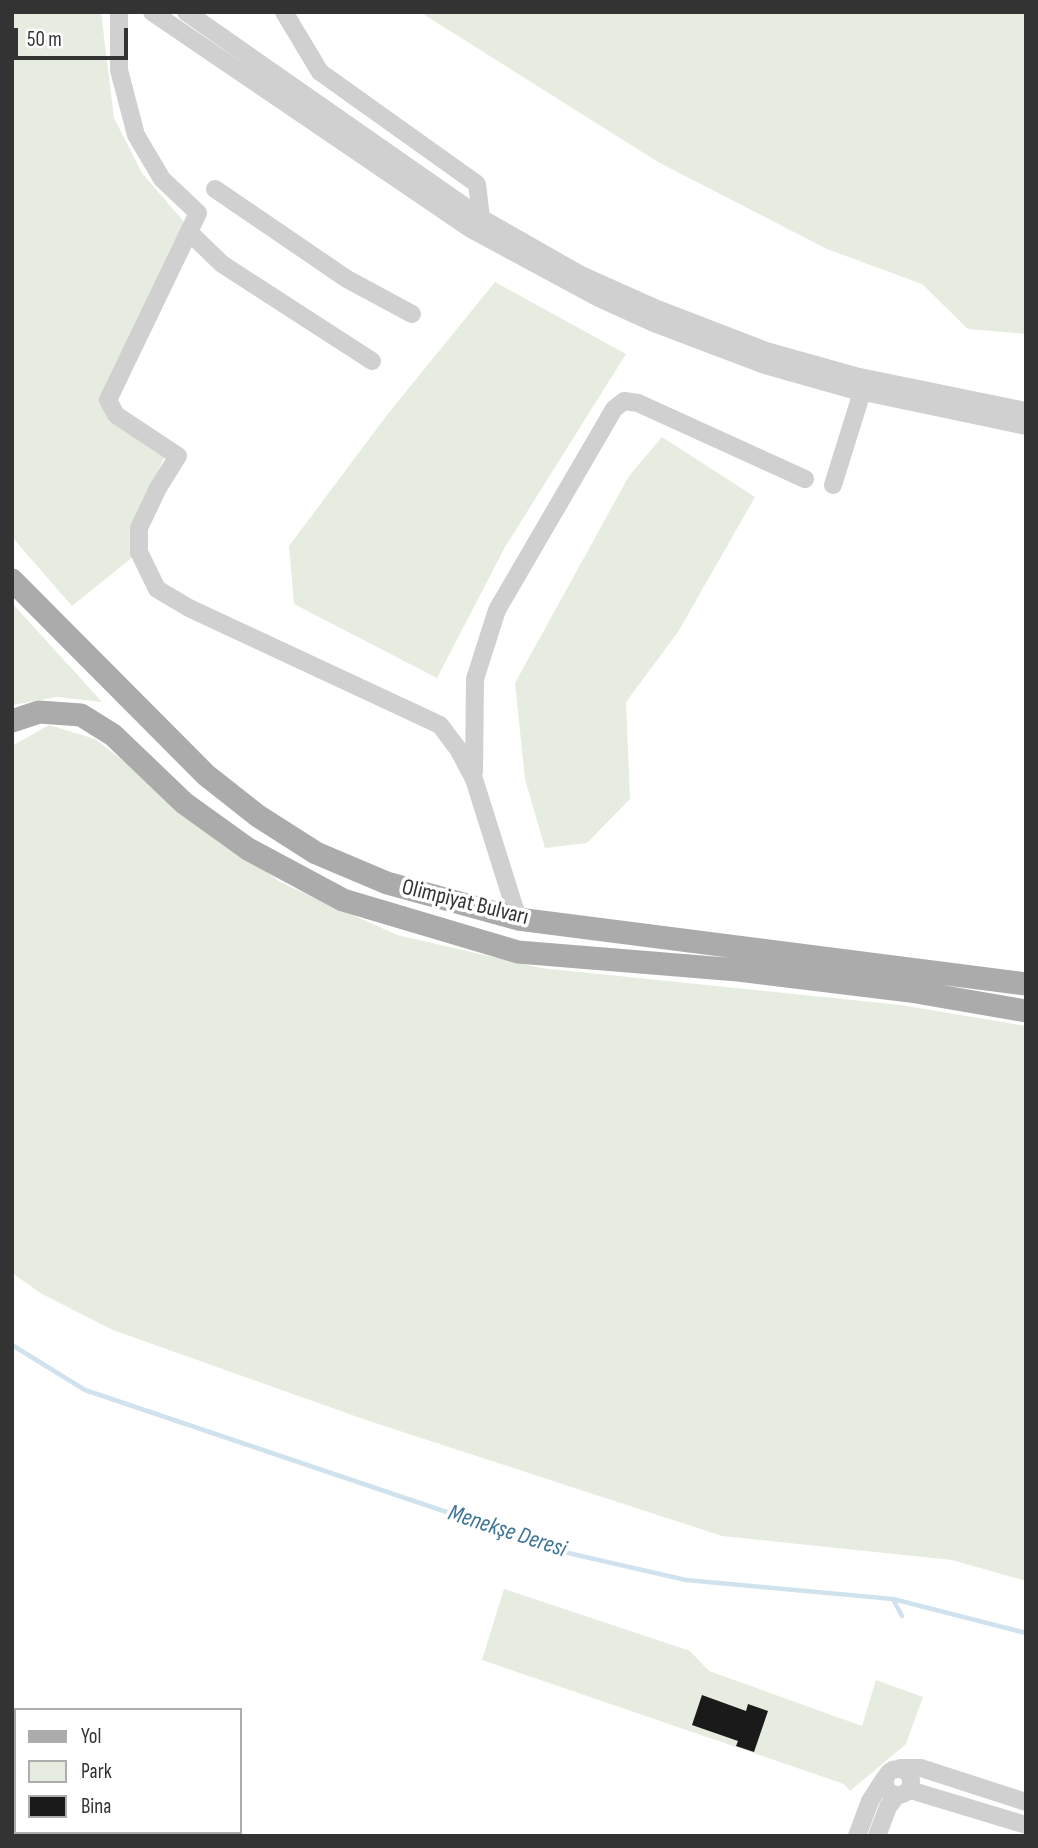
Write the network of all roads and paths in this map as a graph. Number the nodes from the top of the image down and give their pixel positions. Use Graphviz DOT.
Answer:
graph roads {
  1 [pos="119,12"];
  2 [pos="152,12"];
  3 [pos="186,12"];
  4 [pos="284,12"];
  5 [pos="215,189"];
  6 [pos="481,218"];
  7 [pos="189,232"];
  8 [pos="412,314"];
  9 [pos="372,361"];
  10 [pos="862,392"];
  11 [pos="1026,411"];
  12 [pos="1026,426"];
  13 [pos="805,479"];
  14 [pos="832,485"];
  15 [pos="12,580"];
  16 [pos="12,721"];
  17 [pos="474,779"];
  18 [pos="518,919"];
  19 [pos="1026,984"];
  20 [pos="1026,1011"];
  21 [pos="900,1768"];
  22 [pos="884,1779"];
  23 [pos="904,1792"];
  24 [pos="1026,1801"];
  25 [pos="1026,1825"];
  26 [pos="857,1836"];
  27 [pos="877,1836"];
  1 -- 7 [label="street"];
  2 -- 10 [label="street"];
  3 -- 6 [label="street"];
  4 -- 6 [label="street"];
  5 -- 8 [label="street"];
  6 -- 11 [label="street"];
  7 -- 9 [label="street"];
  7 -- 17 [label="street"];
  10 -- 12 [label="street"];
  10 -- 14 [label="street"];
  13 -- 17 [label="street"];
  15 -- 18 [label="main road, Olimpiyat Bulvarı"];
  16 -- 20 [label="main road, Olimpiyat Bulvarı"];
  17 -- 18 [label="street"];
  18 -- 19 [label="main road, Olimpiyat Bulvarı"];
  21 -- 22 [label="street"];
  21 -- 23 [label="street"];
  21 -- 24 [label="street"];
  22 -- 23 [label="street"];
  22 -- 26 [label="street"];
  23 -- 25 [label="street"];
  23 -- 27 [label="street"];
}
